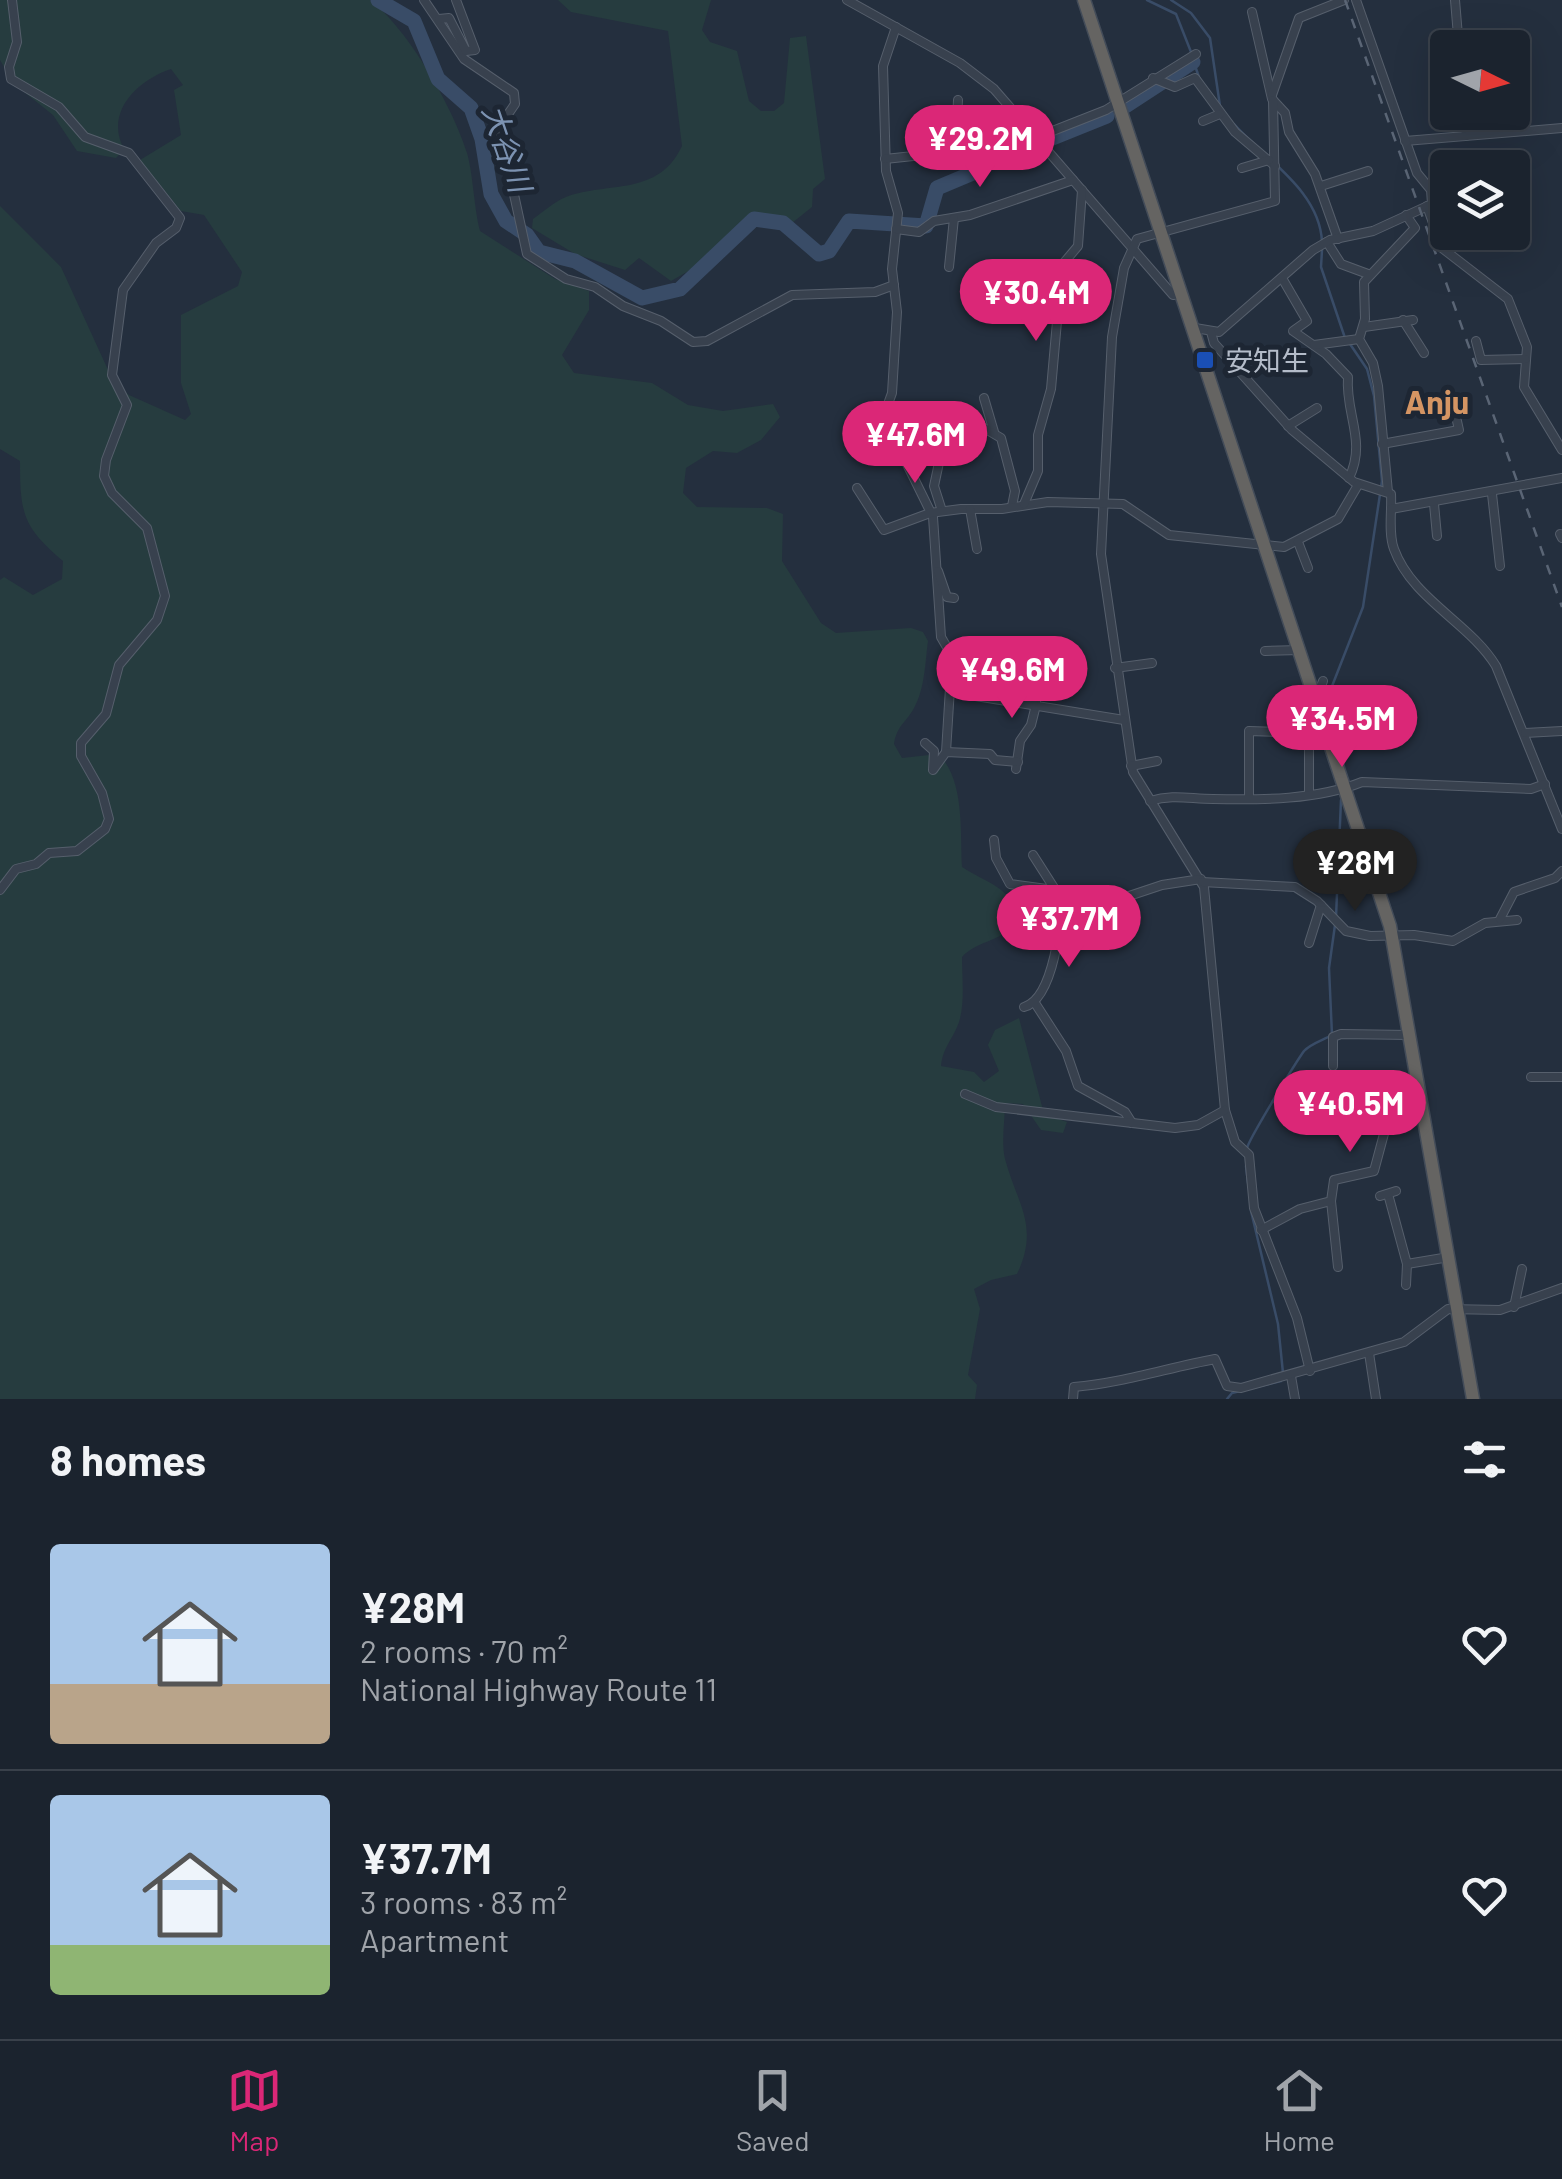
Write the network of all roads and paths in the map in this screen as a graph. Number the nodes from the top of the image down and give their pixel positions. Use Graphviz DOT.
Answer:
graph roads {
  1 [pos="12,0"];
  2 [pos="424,0"];
  3 [pos="456,0"];
  4 [pos="848,0"];
  5 [pos="1084,0"];
  6 [pos="1344,0"];
  7 [pos="1356,0"];
  8 [pos="1455,0"];
  9 [pos="1252,12"];
  10 [pos="439,19"];
  11 [pos="896,27"];
  12 [pos="1458,30"];
  13 [pos="1196,54"];
  14 [pos="1153,78"];
  15 [pos="1272,99"];
  16 [pos="958,100"];
  17 [pos="1116,104"];
  18 [pos="1220,114"];
  19 [pos="1203,121"];
  20 [pos="1562,128"];
  21 [pos="1466,130"];
  22 [pos="1466,136"];
  23 [pos="1406,141"];
  24 [pos="1039,142"];
  25 [pos="966,152"];
  26 [pos="885,158"];
  27 [pos="1272,163"];
  28 [pos="1242,168"];
  29 [pos="1368,170"];
  30 [pos="1073,180"];
  31 [pos="1321,186"];
  32 [pos="1082,190"];
  33 [pos="1427,206"];
  34 [pos="1406,216"];
  35 [pos="954,218"];
  36 [pos="896,229"];
  37 [pos="1161,232"];
  38 [pos="1338,239"];
  39 [pos="1327,242"];
  40 [pos="1133,250"];
  41 [pos="949,267"];
  42 [pos="1368,274"];
  43 [pos="1282,278"];
  44 [pos="894,285"];
  45 [pos="1183,294"];
  46 [pos="1364,327"];
  47 [pos="1195,328"];
  48 [pos="1212,332"];
  49 [pos="1358,339"];
  50 [pos="1476,340"];
  51 [pos="1314,346"];
  52 [pos="1424,353"];
  53 [pos="1525,359"];
  54 [pos="984,398"];
  55 [pos="1317,408"];
  56 [pos="946,416"];
  57 [pos="1457,421"];
  58 [pos="1288,426"];
  59 [pos="994,434"];
  60 [pos="1382,444"];
  61 [pos="1562,450"];
  62 [pos="940,458"];
  63 [pos="936,474"];
  64 [pos="913,478"];
  65 [pos="1349,478"];
  66 [pos="1562,478"];
  67 [pos="1358,485"];
  68 [pos="857,488"];
  69 [pos="1388,492"];
  70 [pos="1492,494"];
  71 [pos="1024,504"];
  72 [pos="1103,504"];
  73 [pos="1434,504"];
  74 [pos="1012,506"];
  75 [pos="970,509"];
  76 [pos="1392,509"];
  77 [pos="942,511"];
  78 [pos="930,513"];
  79 [pos="1436,536"];
  80 [pos="1298,542"];
  81 [pos="1264,546"];
  82 [pos="976,550"];
  83 [pos="1500,566"];
  84 [pos="1308,568"];
  85 [pos="937,569"];
  86 [pos="954,598"];
  87 [pos="1300,650"];
  88 [pos="1265,651"];
  89 [pos="1152,664"];
  90 [pos="1116,668"];
  91 [pos="1016,670"];
  92 [pos="1322,681"];
  93 [pos="951,692"];
  94 [pos="1318,703"];
  95 [pos="1036,704"];
  96 [pos="1380,705"];
  97 [pos="1124,720"];
  98 [pos="1562,731"];
  99 [pos="1309,733"];
  100 [pos="1525,734"];
  101 [pos="925,744"];
  102 [pos="946,752"];
  103 [pos="1157,761"];
  104 [pos="1131,766"];
  105 [pos="1545,784"];
  106 [pos="1346,788"];
  107 [pos="1309,795"];
  108 [pos="1250,797"];
  109 [pos="1150,800"];
  110 [pos="1562,829"];
  111 [pos="994,840"];
  112 [pos="1033,855"];
  113 [pos="981,857"];
  114 [pos="996,858"];
  115 [pos="1562,871"];
  116 [pos="1202,880"];
  117 [pos="1038,888"];
  118 [pos="0,890"];
  119 [pos="1059,892"];
  120 [pos="1321,905"];
  121 [pos="1500,919"];
  122 [pos="1517,920"];
  123 [pos="1392,936"];
  124 [pos="1027,942"];
  125 [pos="1309,943"];
  126 [pos="1035,1003"];
  127 [pos="1024,1006"];
  128 [pos="1412,1035"];
  129 [pos="1333,1066"];
  130 [pos="1531,1077"];
  131 [pos="1562,1077"];
  132 [pos="965,1094"];
  133 [pos="1423,1102"];
  134 [pos="1225,1110"];
  135 [pos="1132,1123"];
  136 [pos="1388,1194"];
  137 [pos="1331,1202"];
  138 [pos="1261,1230"];
  139 [pos="1449,1257"];
  140 [pos="1407,1264"];
  141 [pos="1338,1266"];
  142 [pos="1522,1269"];
  143 [pos="1405,1285"];
  144 [pos="1562,1288"];
  145 [pos="1458,1307"];
  146 [pos="1514,1307"];
  147 [pos="1369,1353"];
  148 [pos="1310,1370"];
  149 [pos="1292,1376"];
  150 [pos="1072,1399"];
  151 [pos="1294,1399"];
  152 [pos="1376,1399"];
  153 [pos="1474,1399"];
  1 -- 118 [label="street"];
  2 -- 10 [label="street"];
  3 -- 10 [label="street"];
  4 -- 11 [label="street"];
  5 -- 17 [label="highway"];
  6 -- 15 [label="street"];
  7 -- 23 [label="street"];
  8 -- 12 [label="street"];
  9 -- 15 [label="street"];
  10 -- 44 [label="street"];
  11 -- 24 [label="street"];
  11 -- 26 [label="street"];
  13 -- 14 [label="street"];
  14 -- 17 [label="street"];
  14 -- 18 [label="street"];
  15 -- 27 [label="street"];
  15 -- 31 [label="street"];
  16 -- 25 [label="street"];
  17 -- 24 [label="street"];
  17 -- 37 [label="highway"];
  18 -- 19 [label="street"];
  18 -- 27 [label="street"];
  20 -- 22 [label="street"];
  21 -- 22 [label="street"];
  22 -- 23 [label="street"];
  23 -- 33 [label="street"];
  24 -- 25 [label="street"];
  24 -- 30 [label="street"];
  25 -- 26 [label="street"];
  26 -- 36 [label="street"];
  27 -- 28 [label="street"];
  27 -- 37 [label="street"];
  29 -- 31 [label="street"];
  30 -- 32 [label="street"];
  30 -- 35 [label="street"];
  31 -- 38 [label="street"];
  32 -- 40 [label="street"];
  32 -- 71 [label="street"];
  33 -- 34 [label="street"];
  33 -- 53 [label="street"];
  34 -- 38 [label="street"];
  34 -- 42 [label="street"];
  35 -- 36 [label="street"];
  35 -- 41 [label="street"];
  36 -- 44 [label="street"];
  37 -- 40 [label="street"];
  37 -- 45 [label="highway"];
  38 -- 39 [label="street"];
  39 -- 42 [label="street"];
  39 -- 43 [label="street"];
  40 -- 45 [label="street"];
  40 -- 72 [label="street"];
  42 -- 46 [label="street"];
  43 -- 48 [label="street"];
  43 -- 51 [label="street"];
  44 -- 64 [label="street"];
  45 -- 47 [label="highway"];
  46 -- 49 [label="street"];
  46 -- 52 [label="street"];
  47 -- 48 [label="street"];
  47 -- 81 [label="highway"];
  48 -- 58 [label="street"];
  49 -- 51 [label="street"];
  49 -- 60 [label="street"];
  50 -- 53 [label="street"];
  51 -- 65 [label="street"];
  53 -- 61 [label="street"];
  54 -- 59 [label="street"];
  55 -- 58 [label="street"];
  56 -- 59 [label="street"];
  57 -- 60 [label="street"];
  58 -- 65 [label="street"];
  59 -- 74 [label="street"];
  60 -- 69 [label="street"];
  62 -- 63 [label="street"];
  63 -- 64 [label="street"];
  63 -- 77 [label="street"];
  64 -- 78 [label="street"];
  65 -- 67 [label="street"];
  66 -- 70 [label="street"];
  67 -- 69 [label="street"];
  67 -- 80 [label="street"];
  68 -- 78 [label="street"];
  69 -- 76 [label="street"];
  70 -- 73 [label="street"];
  70 -- 83 [label="street"];
  71 -- 72 [label="street"];
  71 -- 74 [label="street"];
  72 -- 81 [label="street"];
  72 -- 90 [label="street"];
  73 -- 76 [label="street"];
  73 -- 79 [label="street"];
  74 -- 75 [label="street"];
  75 -- 77 [label="street"];
  75 -- 82 [label="street"];
  76 -- 100 [label="street"];
  77 -- 78 [label="street"];
  78 -- 85 [label="street"];
  80 -- 81 [label="street"];
  80 -- 84 [label="street"];
  81 -- 87 [label="highway"];
  85 -- 86 [label="street"];
  85 -- 93 [label="street"];
  87 -- 88 [label="street"];
  87 -- 94 [label="highway"];
  89 -- 90 [label="street"];
  90 -- 97 [label="street"];
  91 -- 95 [label="street"];
  92 -- 94 [label="street"];
  93 -- 95 [label="street"];
  93 -- 102 [label="street"];
  94 -- 96 [label="street"];
  94 -- 99 [label="street"];
  94 -- 106 [label="highway"];
  95 -- 97 [label="street"];
  95 -- 102 [label="street"];
  97 -- 104 [label="street"];
  98 -- 100 [label="street"];
  99 -- 107 [label="street"];
  99 -- 108 [label="street"];
  100 -- 105 [label="street"];
  101 -- 102 [label="street"];
  103 -- 104 [label="street"];
  104 -- 109 [label="street"];
  105 -- 106 [label="street"];
  105 -- 110 [label="street"];
  106 -- 107 [label="street"];
  106 -- 123 [label="highway"];
  107 -- 108 [label="street"];
  108 -- 109 [label="street"];
  109 -- 116 [label="street"];
  111 -- 114 [label="street"];
  112 -- 119 [label="street"];
  113 -- 114 [label="street"];
  114 -- 117 [label="street"];
  115 -- 121 [label="street"];
  116 -- 119 [label="street"];
  116 -- 120 [label="street"];
  116 -- 134 [label="street"];
  117 -- 119 [label="street"];
  117 -- 124 [label="street"];
  119 -- 126 [label="street"];
  120 -- 123 [label="street"];
  120 -- 125 [label="street"];
  121 -- 122 [label="street"];
  121 -- 123 [label="street"];
  123 -- 128 [label="highway"];
  126 -- 127 [label="street"];
  126 -- 135 [label="street"];
  128 -- 129 [label="street"];
  128 -- 133 [label="highway"];
  130 -- 131 [label="street"];
  132 -- 135 [label="street"];
  133 -- 137 [label="street"];
  133 -- 139 [label="highway"];
  134 -- 135 [label="street"];
  134 -- 138 [label="street"];
  136 -- 140 [label="street"];
  137 -- 138 [label="street"];
  137 -- 141 [label="street"];
  138 -- 148 [label="street"];
  139 -- 140 [label="street"];
  139 -- 145 [label="highway"];
  140 -- 143 [label="street"];
  142 -- 146 [label="street"];
  144 -- 146 [label="street"];
  145 -- 146 [label="street"];
  145 -- 147 [label="street"];
  145 -- 153 [label="highway"];
  147 -- 148 [label="street"];
  147 -- 152 [label="street"];
  148 -- 149 [label="street"];
  149 -- 150 [label="street"];
  149 -- 151 [label="street"];
}
